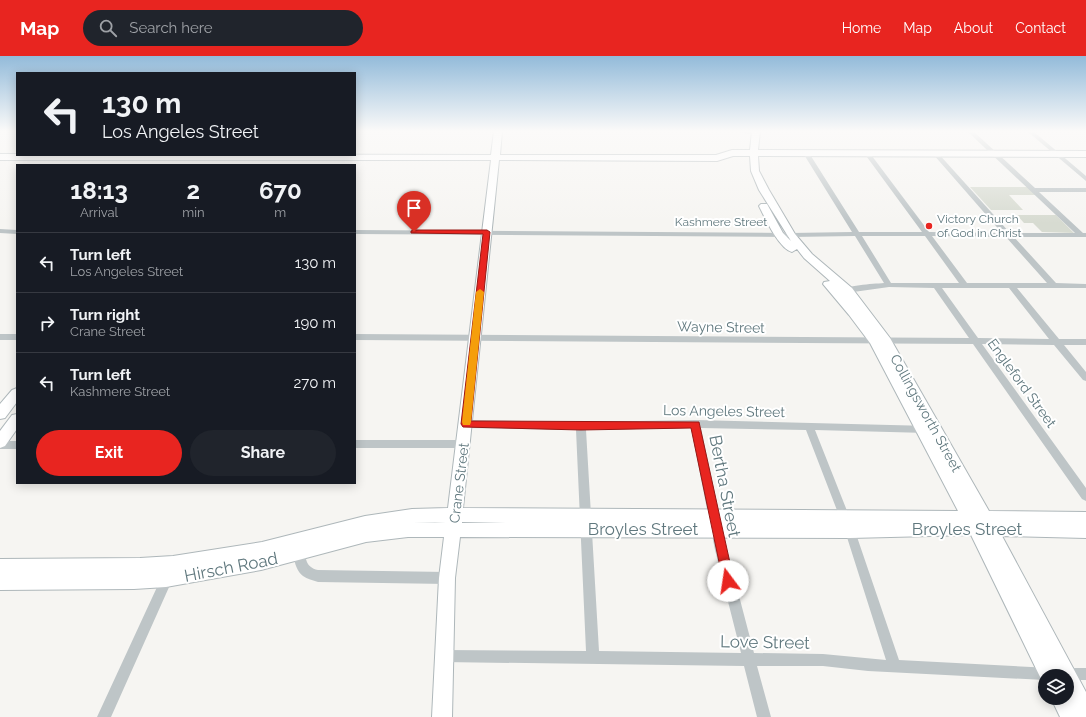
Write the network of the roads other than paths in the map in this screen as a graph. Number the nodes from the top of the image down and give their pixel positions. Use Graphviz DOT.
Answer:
graph roads {
  1 [pos="494,162"];
  2 [pos="748,162"];
  3 [pos="753,162"];
  4 [pos="812,162"];
  5 [pos="874,162"];
  6 [pos="943,162"];
  7 [pos="1004,162"];
  8 [pos="1065,162"];
  9 [pos="1086,179"];
  10 [pos="1034,190"];
  11 [pos="1086,190"];
  12 [pos="0,232"];
  13 [pos="16,232"];
  14 [pos="356,232"];
  15 [pos="487,232"];
  16 [pos="779,234"];
  17 [pos="857,234"];
  18 [pos="927,234"];
  19 [pos="791,235"];
  20 [pos="1009,235"];
  21 [pos="1084,237"];
  22 [pos="889,285"];
  23 [pos="937,286"];
  24 [pos="965,286"];
  25 [pos="1011,286"];
  26 [pos="1054,286"];
  27 [pos="1086,286"];
  28 [pos="843,292"];
  29 [pos="0,337"];
  30 [pos="16,337"];
  31 [pos="356,337"];
  32 [pos="475,337"];
  33 [pos="881,341"];
  34 [pos="975,341"];
  35 [pos="1056,342"];
  36 [pos="1086,342"];
  37 [pos="1086,378"];
  38 [pos="16,394"];
  39 [pos="0,414"];
  40 [pos="16,421"];
  41 [pos="466,424"];
  42 [pos="695,424"];
  43 [pos="581,426"];
  44 [pos="809,426"];
  45 [pos="927,429"];
  46 [pos="0,443"];
  47 [pos="356,444"];
  48 [pos="464,444"];
  49 [pos="16,445"];
  50 [pos="1086,496"];
  51 [pos="1086,519"];
  52 [pos="455,522"];
  53 [pos="587,522"];
  54 [pos="980,523"];
  55 [pos="716,524"];
  56 [pos="848,524"];
  57 [pos="1086,531"];
  58 [pos="299,546"];
  59 [pos="0,567"];
  60 [pos="170,572"];
  61 [pos="447,578"];
  62 [pos="0,582"];
  63 [pos="443,656"];
  64 [pos="593,658"];
  65 [pos="748,658"];
  66 [pos="895,666"];
  67 [pos="1053,669"];
  68 [pos="1038,673"];
  69 [pos="1074,674"];
  70 [pos="1086,674"];
  71 [pos="1074,697"];
  72 [pos="1064,705"];
  73 [pos="1086,712"];
  74 [pos="104,717"];
  75 [pos="442,717"];
  76 [pos="764,717"];
  77 [pos="1070,717"];
  1 -- 15 [label="street, Crane Street"];
  2 -- 16 [label="street, Collingsworth Street"];
  3 -- 19 [label="street, Collingsworth Street"];
  4 -- 17 [label="street"];
  5 -- 18 [label="street"];
  6 -- 20 [label="street"];
  7 -- 10 [label="street"];
  8 -- 9 [label="street"];
  10 -- 11 [label="street"];
  10 -- 21 [label="street"];
  12 -- 13 [label="street"];
  14 -- 15 [label="street, Kashmere Street"];
  15 -- 16 [label="street, Kashmere Street"];
  15 -- 32 [label="street, Crane Street"];
  16 -- 19 [label="street, Kashmere Street"];
  16 -- 28 [label="street, Collingsworth Street"];
  17 -- 18 [label="street, Kashmere Street"];
  17 -- 19 [label="street, Kashmere Street"];
  17 -- 22 [label="street"];
  18 -- 20 [label="street, Kashmere Street"];
  18 -- 24 [label="street"];
  19 -- 28 [label="street, Collingsworth Street"];
  20 -- 21 [label="street, Kashmere Street"];
  20 -- 26 [label="street"];
  22 -- 23 [label="street"];
  22 -- 28 [label="street"];
  23 -- 24 [label="street"];
  23 -- 34 [label="street, Engleford Street"];
  24 -- 25 [label="street"];
  25 -- 26 [label="street"];
  25 -- 35 [label="street"];
  26 -- 27 [label="street"];
  28 -- 33 [label="street, Collingsworth Street"];
  29 -- 30 [label="street"];
  31 -- 32 [label="street, Wayne Street"];
  32 -- 33 [label="street, Wayne Street"];
  32 -- 41 [label="street, Crane Street"];
  33 -- 34 [label="street, Wayne Street"];
  33 -- 45 [label="street, Collingsworth Street"];
  34 -- 35 [label="street, Wayne Street"];
  34 -- 50 [label="street, Engleford Street"];
  35 -- 36 [label="street, Wayne Street"];
  35 -- 37 [label="street"];
  38 -- 39 [label="street"];
  40 -- 46 [label="street"];
  41 -- 43 [label="street, Los Angeles Street"];
  41 -- 48 [label="street, Crane Street"];
  42 -- 43 [label="street, Los Angeles Street"];
  42 -- 44 [label="street, Los Angeles Street"];
  42 -- 55 [label="street, Bertha Street"];
  43 -- 53 [label="street"];
  44 -- 45 [label="street, Los Angeles Street"];
  44 -- 56 [label="street"];
  45 -- 54 [label="street, Collingsworth Street"];
  46 -- 49 [label="street"];
  47 -- 48 [label="street"];
  48 -- 52 [label="street, Crane Street"];
  51 -- 54 [label="street, Broyles Street"];
  52 -- 53 [label="street, Broyles Street"];
  52 -- 58 [label="street, Broyles Street"];
  52 -- 61 [label="street, Crane Street"];
  53 -- 55 [label="street, Broyles Street"];
  53 -- 64 [label="street"];
  54 -- 56 [label="street, Broyles Street"];
  54 -- 57 [label="street, Broyles Street"];
  54 -- 67 [label="street, Collingsworth Street"];
  55 -- 56 [label="street, Broyles Street"];
  55 -- 65 [label="street, Bertha Street"];
  56 -- 66 [label="street"];
  58 -- 60 [label="street, Hirsch Road"];
  58 -- 61 [label="street"];
  59 -- 60 [label="street, Hirsch Road"];
  60 -- 62 [label="street, Hirsch Road"];
  60 -- 74 [label="street"];
  61 -- 63 [label="street, Crane Street"];
  63 -- 64 [label="street, Love Street"];
  63 -- 75 [label="street, Crane Street"];
  64 -- 65 [label="street, Love Street"];
  65 -- 66 [label="street, Love Street"];
  65 -- 76 [label="street, Bertha Street"];
  66 -- 68 [label="street, Love Street"];
  69 -- 70 [label="street, Love Street"];
  71 -- 73 [label="street, Collingsworth Street"];
  72 -- 77 [label="street"];
}
